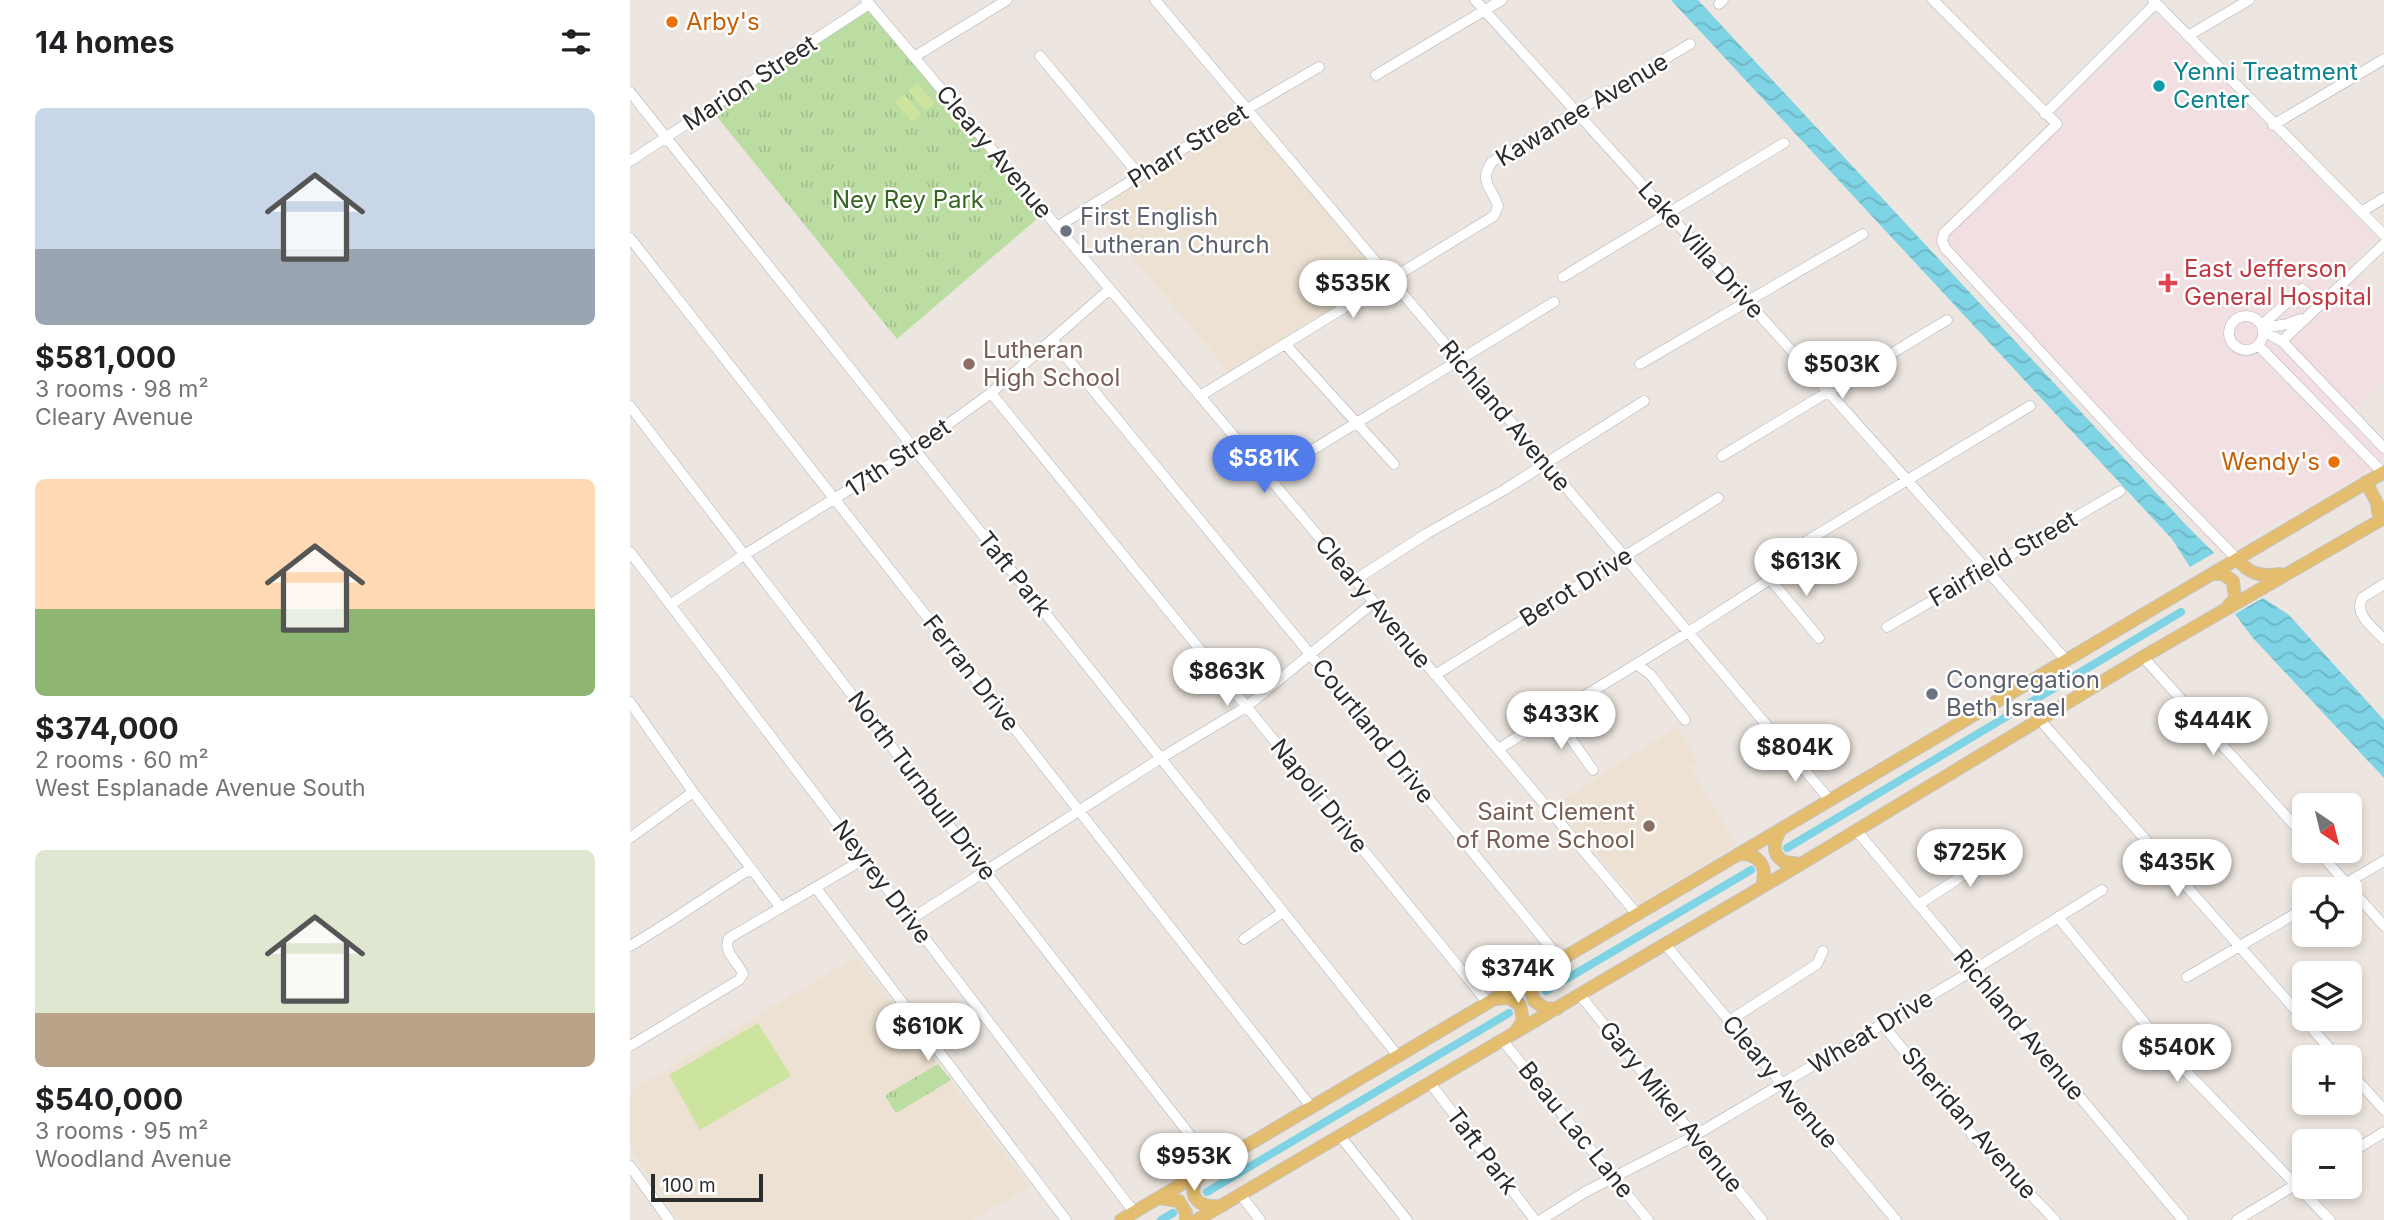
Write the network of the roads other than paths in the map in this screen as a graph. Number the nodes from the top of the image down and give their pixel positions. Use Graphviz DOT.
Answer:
graph roads {
  1 [pos="1007,0"];
  2 [pos="1155,0"];
  3 [pos="1475,0"];
  4 [pos="1502,0"];
  5 [pos="1933,0"];
  6 [pos="2249,0"];
  7 [pos="868,2"];
  8 [pos="2155,2"];
  9 [pos="1485,10"];
  10 [pos="2188,36"];
  11 [pos="1690,44"];
  12 [pos="1040,56"];
  13 [pos="914,57"];
  14 [pos="2384,59"];
  15 [pos="1319,67"];
  16 [pos="1376,75"];
  17 [pos="630,92"];
  18 [pos="1247,109"];
  19 [pos="1575,111"];
  20 [pos="2045,114"];
  21 [pos="2273,125"];
  22 [pos="666,138"];
  23 [pos="1784,143"];
  24 [pos="630,161"];
  25 [pos="1140,176"];
  26 [pos="2384,198"];
  27 [pos="2361,212"];
  28 [pos="1667,214"];
  29 [pos="1057,227"];
  30 [pos="1863,234"];
  31 [pos="2384,235"];
  32 [pos="630,238"];
  33 [pos="2384,244"];
  34 [pos="1563,277"];
  35 [pos="1390,280"];
  36 [pos="1110,289"];
  37 [pos="1748,301"];
  38 [pos="1554,302"];
  39 [pos="2319,305"];
  40 [pos="2308,316"];
  41 [pos="1947,320"];
  42 [pos="2263,328"];
  43 [pos="1053,341"];
  44 [pos="2282,341"];
  45 [pos="1285,344"];
  46 [pos="2259,345"];
  47 [pos="2301,361"];
  48 [pos="1459,362"];
  49 [pos="1640,364"];
  50 [pos="2285,372"];
  51 [pos="1827,392"];
  52 [pos="991,393"];
  53 [pos="1200,396"];
  54 [pos="1644,401"];
  55 [pos="630,406"];
  56 [pos="2031,406"];
  57 [pos="1358,423"];
  58 [pos="2384,448"];
  59 [pos="914,449"];
  60 [pos="1722,456"];
  61 [pos="1394,464"];
  62 [pos="1545,464"];
  63 [pos="2384,472"];
  64 [pos="1268,477"];
  65 [pos="1905,480"];
  66 [pos="2366,482"];
  67 [pos="2120,491"];
  68 [pos="1718,498"];
  69 [pos="835,500"];
  70 [pos="2382,512"];
  71 [pos="1800,545"];
  72 [pos="630,552"];
  73 [pos="744,555"];
  74 [pos="1624,557"];
  75 [pos="2238,559"];
  76 [pos="1800,560"];
  77 [pos="1986,569"];
  78 [pos="2289,573"];
  79 [pos="2205,577"];
  80 [pos="1770,579"];
  81 [pos="1355,580"];
  82 [pos="2384,584"];
  83 [pos="1374,602"];
  84 [pos="670,605"];
  85 [pos="2225,609"];
  86 [pos="1887,627"];
  87 [pos="1687,633"];
  88 [pos="1819,638"];
  89 [pos="2384,639"];
  90 [pos="1311,655"];
  91 [pos="2143,657"];
  92 [pos="2064,659"];
  93 [pos="1636,664"];
  94 [pos="1435,675"];
  95 [pos="630,702"];
  96 [pos="1245,707"];
  97 [pos="1554,715"];
  98 [pos="1685,720"];
  99 [pos="2040,720"];
  100 [pos="1498,749"];
  101 [pos="1161,758"];
  102 [pos="1593,770"];
  103 [pos="692,792"];
  104 [pos="1829,799"];
  105 [pos="1079,811"];
  106 [pos="2292,823"];
  107 [pos="1781,828"];
  108 [pos="1856,830"];
  109 [pos="630,838"];
  110 [pos="1990,846"];
  111 [pos="1738,854"];
  112 [pos="864,859"];
  113 [pos="2384,861"];
  114 [pos="1801,864"];
  115 [pos="750,869"];
  116 [pos="986,871"];
  117 [pos="2356,877"];
  118 [pos="1762,886"];
  119 [pos="816,888"];
  120 [pos="2102,890"];
  121 [pos="1918,905"];
  122 [pos="2362,906"];
  123 [pos="781,908"];
  124 [pos="1283,912"];
  125 [pos="1637,914"];
  126 [pos="2292,915"];
  127 [pos="2058,917"];
  128 [pos="911,919"];
  129 [pos="2384,926"];
  130 [pos="1244,939"];
  131 [pos="1665,944"];
  132 [pos="630,946"];
  133 [pos="2239,946"];
  134 [pos="1823,951"];
  135 [pos="1561,960"];
  136 [pos="1972,971"];
  137 [pos="1539,973"];
  138 [pos="2187,977"];
  139 [pos="1580,995"];
  140 [pos="1492,1001"];
  141 [pos="1557,1009"];
  142 [pos="1729,1021"];
  143 [pos="1883,1025"];
  144 [pos="1508,1037"];
  145 [pos="2326,1045"];
  146 [pos="630,1046"];
  147 [pos="1398,1056"];
  148 [pos="1430,1083"];
  149 [pos="1781,1084"];
  150 [pos="2362,1085"];
  151 [pos="1312,1108"];
  152 [pos="2384,1110"];
  153 [pos="2384,1132"];
  154 [pos="1340,1136"];
  155 [pos="1694,1136"];
  156 [pos="2362,1146"];
  157 [pos="630,1166"];
  158 [pos="1214,1166"];
  159 [pos="1202,1173"];
  160 [pos="1614,1177"];
  161 [pos="2292,1183"];
  162 [pos="2292,1186"];
  163 [pos="1240,1194"];
  164 [pos="1159,1198"];
  165 [pos="2308,1199"];
  166 [pos="1220,1206"];
  167 [pos="1134,1212"];
  168 [pos="670,1220"];
  169 [pos="1066,1220"];
  170 [pos="1121,1220"];
  171 [pos="1186,1220"];
  172 [pos="1197,1220"];
  173 [pos="1260,1220"];
  174 [pos="1408,1220"];
  175 [pos="1535,1220"];
  176 [pos="1541,1220"];
  177 [pos="1648,1220"];
  178 [pos="1762,1220"];
  179 [pos="1896,1220"];
  180 [pos="2055,1220"];
  181 [pos="2183,1220"];
  182 [pos="2237,1220"];
  183 [pos="2330,1220"];
  1 -- 13 [label="street"];
  2 -- 18 [label="street, Richland Avenue"];
  3 -- 9 [label="street, Lake Villa Drive"];
  4 -- 9 [label="street"];
  5 -- 20 [label="street"];
  6 -- 10 [label="street"];
  7 -- 13 [label="street, Cleary Avenue"];
  7 -- 22 [label="street, Marion Street"];
  8 -- 10 [label="street"];
  8 -- 20 [label="street"];
  9 -- 16 [label="street"];
  9 -- 19 [label="street, Lake Villa Drive"];
  10 -- 21 [label="street"];
  11 -- 19 [label="street, Kawanee Avenue"];
  12 -- 25 [label="street"];
  13 -- 29 [label="street, Cleary Avenue"];
  14 -- 21 [label="street"];
  15 -- 18 [label="street, Pharr Street"];
  17 -- 22 [label="street, Taft Park"];
  18 -- 25 [label="street, Pharr Street"];
  18 -- 35 [label="street, Richland Avenue"];
  19 -- 28 [label="street, Lake Villa Drive"];
  19 -- 35 [label="street, Kawanee Avenue"];
  20 -- 75 [label="street"];
  21 -- 27 [label="street"];
  22 -- 24 [label="street, Marion Street"];
  22 -- 59 [label="street, Taft Park"];
  23 -- 28 [label="street"];
  25 -- 29 [label="street, Pharr Street"];
  26 -- 27 [label="street"];
  27 -- 31 [label="street"];
  28 -- 34 [label="street"];
  28 -- 37 [label="street, Lake Villa Drive"];
  29 -- 36 [label="street, Cleary Avenue"];
  30 -- 37 [label="street"];
  32 -- 69 [label="street, Ferran Drive"];
  33 -- 39 [label="street"];
  35 -- 45 [label="street"];
  35 -- 48 [label="street, Richland Avenue"];
  36 -- 43 [label="street, 17th Street"];
  36 -- 53 [label="street, Cleary Avenue"];
  37 -- 49 [label="street"];
  37 -- 51 [label="street, Lake Villa Drive"];
  38 -- 48 [label="street"];
  39 -- 40 [label="street"];
  39 -- 42 [label="street"];
  40 -- 42 [label="street"];
  40 -- 44 [label="street"];
  41 -- 51 [label="street"];
  42 -- 44 [label="street"];
  42 -- 46 [label="street"];
  42 -- 46 [label="street"];
  43 -- 52 [label="street, 17th Street"];
  43 -- 90 [label="street, Courtland Drive"];
  44 -- 47 [label="street"];
  45 -- 53 [label="street"];
  45 -- 57 [label="street"];
  46 -- 50 [label="street"];
  47 -- 50 [label="street"];
  47 -- 58 [label="street"];
  48 -- 57 [label="street"];
  48 -- 62 [label="street, Richland Avenue"];
  50 -- 63 [label="street"];
  51 -- 60 [label="street"];
  51 -- 65 [label="street, Lake Villa Drive"];
  52 -- 59 [label="street, 17th Street"];
  52 -- 96 [label="street, Napoli Drive"];
  53 -- 64 [label="street, Cleary Avenue"];
  54 -- 62 [label="street"];
  55 -- 73 [label="street, North Turnbull Drive"];
  56 -- 65 [label="street"];
  57 -- 61 [label="street"];
  57 -- 64 [label="street"];
  59 -- 69 [label="street, 17th Street"];
  59 -- 101 [label="street, Taft Park"];
  62 -- 74 [label="street, Richland Avenue"];
  62 -- 81 [label="street"];
  63 -- 66 [label="main road"];
  64 -- 81 [label="street, Cleary Avenue"];
  65 -- 71 [label="street"];
  65 -- 77 [label="street, Lake Villa Drive"];
  66 -- 70 [label="main road"];
  66 -- 75 [label="main road"];
  67 -- 77 [label="street, Fairfield Street"];
  68 -- 74 [label="street, Berot Drive"];
  69 -- 73 [label="street, 17th Street"];
  69 -- 105 [label="street, Ferran Drive"];
  70 -- 78 [label="main road"];
  72 -- 84 [label="street, Neyrey Drive"];
  73 -- 84 [label="street, 17th Street"];
  73 -- 116 [label="street, North Turnbull Drive"];
  74 -- 87 [label="street, Richland Avenue"];
  74 -- 94 [label="street, Berot Drive"];
  75 -- 78 [label="main road"];
  75 -- 79 [label="main road"];
  76 -- 80 [label="street"];
  77 -- 86 [label="street, Fairfield Street"];
  77 -- 92 [label="street, Lake Villa Drive"];
  78 -- 85 [label="main road"];
  79 -- 85 [label="main road"];
  79 -- 92 [label="main road"];
  80 -- 87 [label="street"];
  80 -- 88 [label="street"];
  81 -- 83 [label="street, Cleary Avenue"];
  82 -- 89 [label="street"];
  83 -- 90 [label="street"];
  83 -- 94 [label="street, Cleary Avenue"];
  84 -- 112 [label="street, Neyrey Drive"];
  85 -- 91 [label="main road"];
  87 -- 93 [label="street"];
  87 -- 104 [label="street, Richland Avenue"];
  90 -- 96 [label="street"];
  90 -- 135 [label="street, Courtland Drive"];
  91 -- 99 [label="main road"];
  91 -- 106 [label="street"];
  92 -- 104 [label="main road"];
  93 -- 97 [label="street"];
  93 -- 98 [label="street"];
  94 -- 100 [label="street, Cleary Avenue"];
  95 -- 103 [label="street"];
  96 -- 101 [label="street"];
  96 -- 140 [label="street, Napoli Drive"];
  97 -- 100 [label="street"];
  97 -- 102 [label="street"];
  99 -- 108 [label="main road"];
  99 -- 133 [label="street"];
  100 -- 125 [label="street, Cleary Avenue"];
  101 -- 105 [label="street"];
  101 -- 124 [label="street, Taft Park"];
  103 -- 109 [label="street"];
  103 -- 115 [label="street"];
  104 -- 107 [label="main road"];
  105 -- 116 [label="street"];
  105 -- 151 [label="street, Ferran Drive"];
  107 -- 111 [label="main road"];
  107 -- 114 [label="main road"];
  108 -- 114 [label="main road"];
  108 -- 121 [label="street, Richland Avenue"];
  110 -- 121 [label="street"];
  111 -- 118 [label="main road"];
  111 -- 125 [label="main road"];
  112 -- 119 [label="street"];
  112 -- 128 [label="street, Neyrey Drive"];
  113 -- 117 [label="street"];
  114 -- 118 [label="main road"];
  115 -- 123 [label="street"];
  115 -- 132 [label="street"];
  116 -- 128 [label="street"];
  116 -- 158 [label="street, North Turnbull Drive"];
  118 -- 131 [label="main road"];
  119 -- 123 [label="street"];
  119 -- 169 [label="street"];
  120 -- 127 [label="street, Wheat Drive"];
  121 -- 136 [label="street, Richland Avenue"];
  122 -- 129 [label="street"];
  123 -- 146 [label="street"];
  124 -- 130 [label="street"];
  124 -- 147 [label="street, Taft Park"];
  125 -- 135 [label="main road"];
  126 -- 133 [label="street"];
  127 -- 136 [label="street, Wheat Drive"];
  127 -- 161 [label="street"];
  128 -- 167 [label="street, Neyrey Drive"];
  131 -- 139 [label="main road"];
  131 -- 142 [label="street, Cleary Avenue"];
  133 -- 138 [label="street"];
  133 -- 145 [label="street"];
  134 -- 142 [label="street"];
  135 -- 137 [label="main road"];
  136 -- 143 [label="street, Wheat Drive"];
  136 -- 181 [label="street, Richland Avenue"];
  137 -- 140 [label="main road"];
  137 -- 141 [label="main road"];
  139 -- 141 [label="main road"];
  139 -- 155 [label="street, Gary Mikel Avenue"];
  140 -- 144 [label="main road"];
  140 -- 147 [label="main road"];
  141 -- 144 [label="main road"];
  142 -- 149 [label="street, Cleary Avenue"];
  143 -- 149 [label="street, Wheat Drive"];
  143 -- 180 [label="street, Sheridan Avenue"];
  144 -- 148 [label="main road"];
  144 -- 160 [label="street, Beau Lac Lane"];
  147 -- 151 [label="main road"];
  148 -- 154 [label="main road"];
  148 -- 175 [label="street, Taft Park"];
  149 -- 155 [label="street, Wheat Drive"];
  149 -- 179 [label="street, Cleary Avenue"];
  150 -- 152 [label="street"];
  151 -- 158 [label="main road"];
  153 -- 156 [label="street"];
  154 -- 163 [label="main road"];
  154 -- 174 [label="street"];
  155 -- 160 [label="street, Wheat Drive"];
  155 -- 178 [label="street, Gary Mikel Avenue"];
  157 -- 168 [label="street"];
  158 -- 159 [label="main road"];
  159 -- 164 [label="main road"];
  159 -- 166 [label="main road"];
  160 -- 176 [label="street, Wheat Drive"];
  160 -- 177 [label="street, Beau Lac Lane"];
  162 -- 182 [label="street"];
  163 -- 166 [label="main road"];
  163 -- 173 [label="street"];
  164 -- 167 [label="main road"];
  164 -- 171 [label="main road"];
  165 -- 183 [label="street"];
  166 -- 172 [label="main road"];
  167 -- 170 [label="main road"];
}
